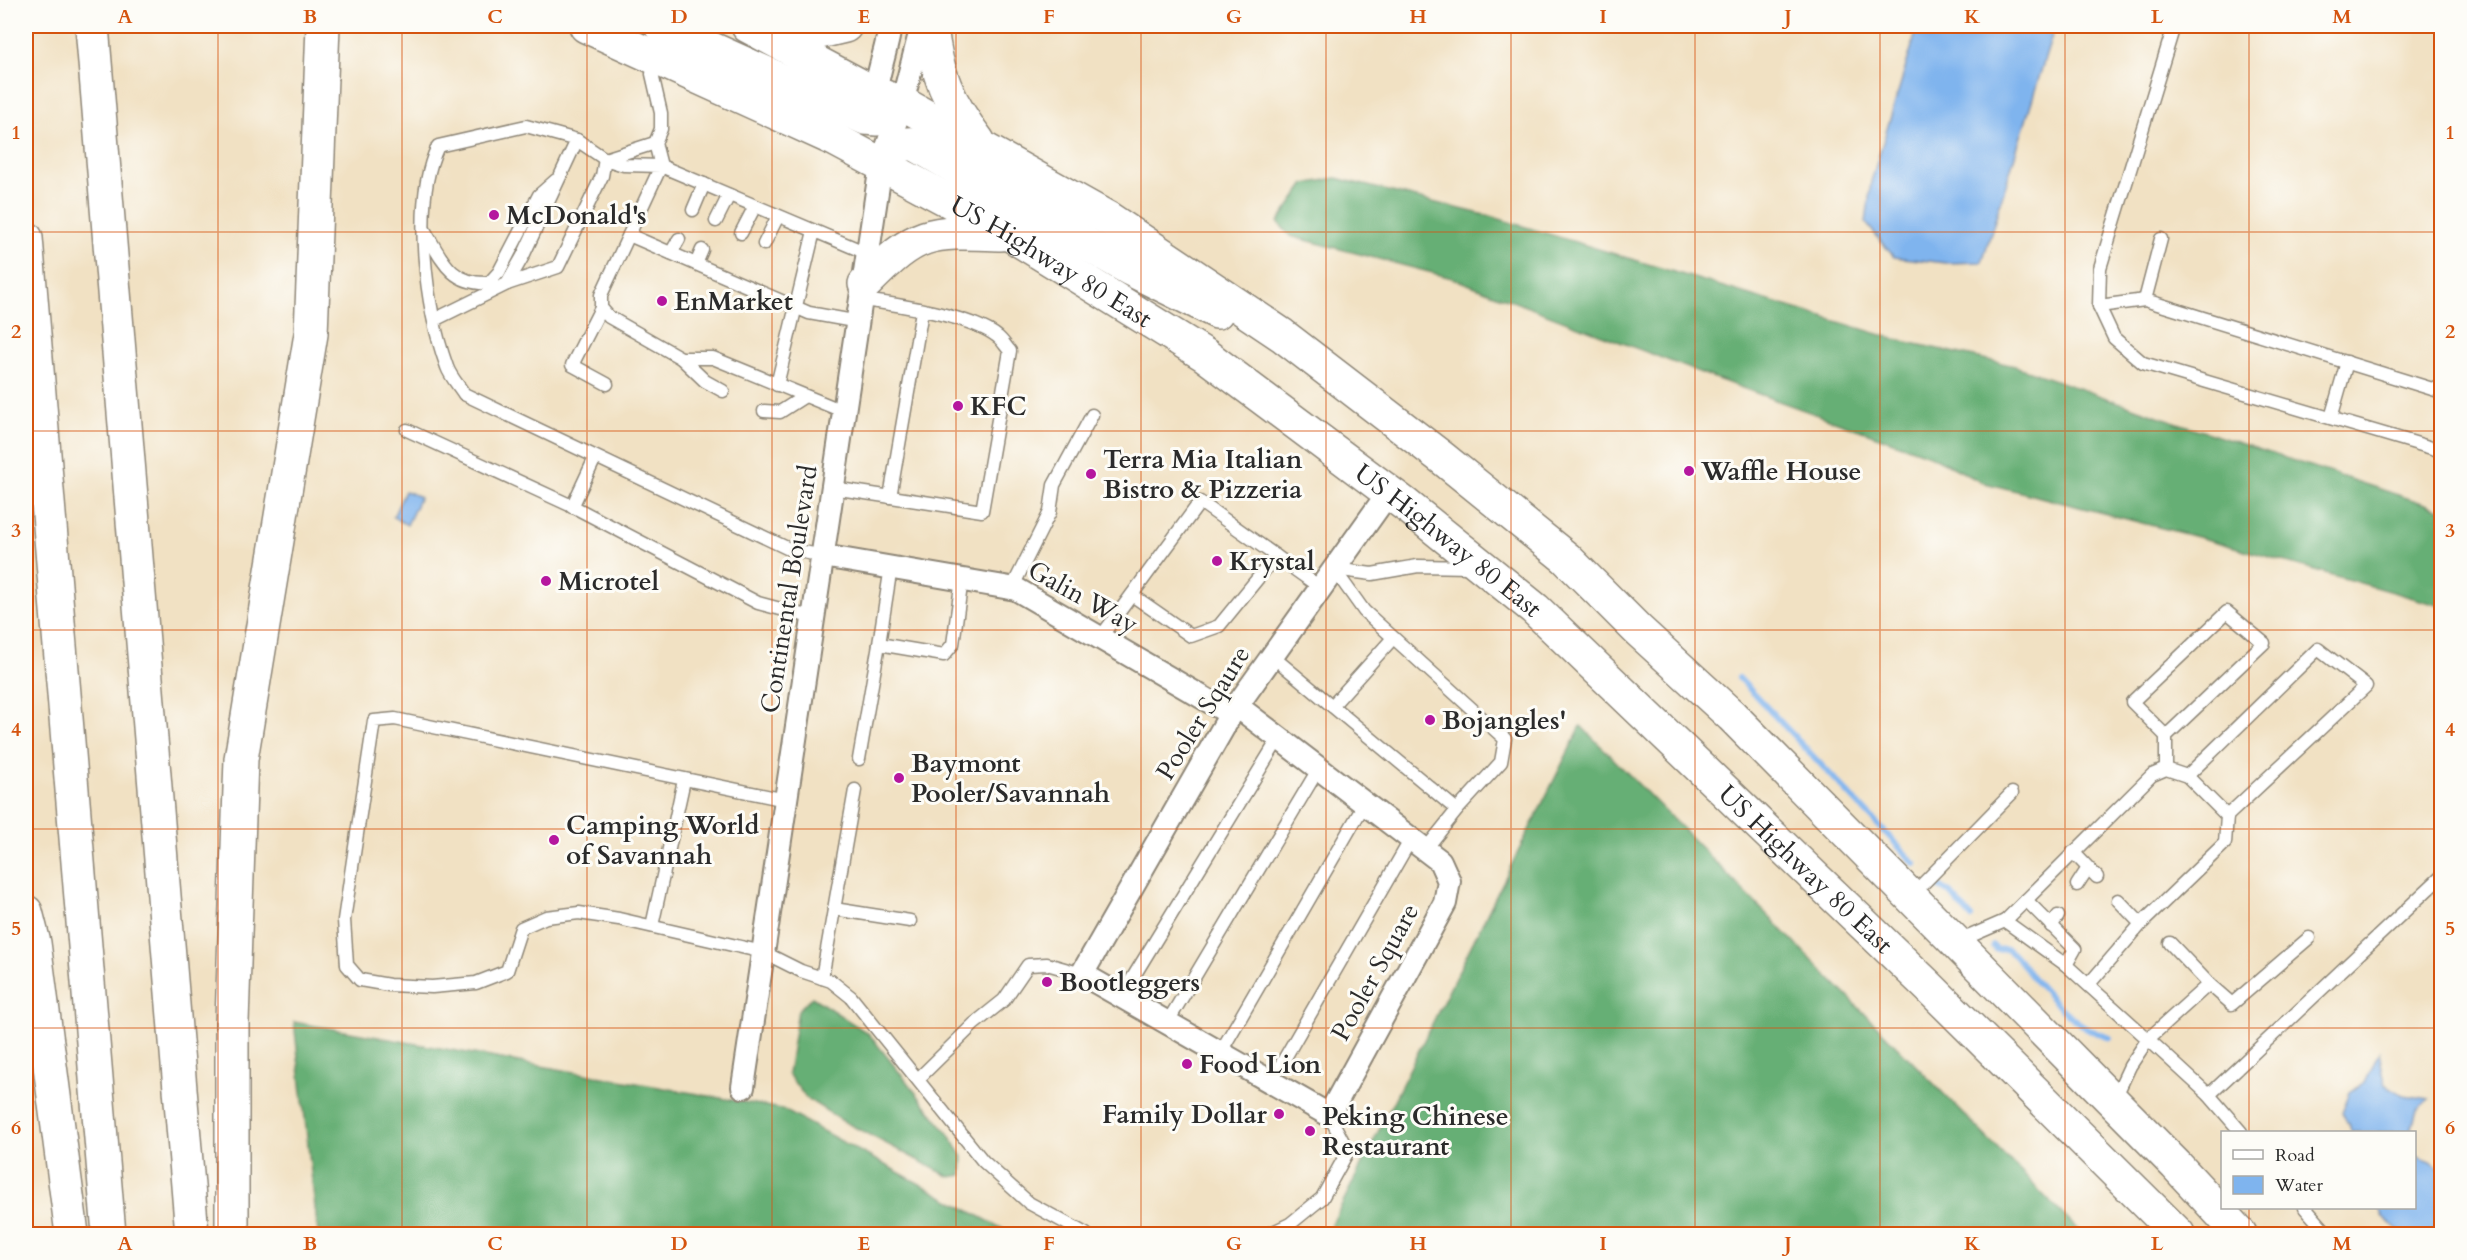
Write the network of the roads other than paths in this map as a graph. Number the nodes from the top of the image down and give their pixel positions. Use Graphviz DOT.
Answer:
graph roads {
  1 [pos="92,26"];
  2 [pos="586,26"];
  3 [pos="749,26"];
  4 [pos="845,26"];
  5 [pos="890,26"];
  6 [pos="922,26"];
  7 [pos="931,26"];
  8 [pos="2174,26"];
  9 [pos="325,34"];
  10 [pos="658,40"];
  11 [pos="884,105"];
  12 [pos="577,140"];
  13 [pos="655,143"];
  14 [pos="985,149"];
  15 [pos="605,159"];
  16 [pos="881,165"];
  17 [pos="662,166"];
  18 [pos="559,177"];
  19 [pos="704,184"];
  20 [pos="729,195"];
  21 [pos="755,206"];
  22 [pos="693,210"];
  23 [pos="778,216"];
  24 [pos="716,221"];
  25 [pos="423,228"];
  26 [pos="814,231"];
  27 [pos="741,233"];
  28 [pos="629,235"];
  29 [pos="1011,235"];
  30 [pos="26,238"];
  31 [pos="679,239"];
  32 [pos="2161,239"];
  33 [pos="764,244"];
  34 [pos="702,250"];
  35 [pos="671,253"];
  36 [pos="727,262"];
  37 [pos="696,264"];
  38 [pos="750,273"];
  39 [pos="720,274"];
  40 [pos="865,279"];
  41 [pos="507,284"];
  42 [pos="744,285"];
  43 [pos="2145,300"];
  44 [pos="794,306"];
  45 [pos="2099,306"];
  46 [pos="601,308"];
  47 [pos="922,311"];
  48 [pos="434,320"];
  49 [pos="859,322"];
  50 [pos="681,358"];
  51 [pos="2348,363"];
  52 [pos="1320,364"];
  53 [pos="607,384"];
  54 [pos="777,385"];
  55 [pos="723,390"];
  56 [pos="2442,392"];
  57 [pos="805,396"];
  58 [pos="764,411"];
  59 [pos="845,412"];
  60 [pos="1092,415"];
  61 [pos="2331,418"];
  62 [pos="407,430"];
  63 [pos="2442,451"];
  64 [pos="596,458"];
  65 [pos="833,488"];
  66 [pos="1389,492"];
  67 [pos="890,497"];
  68 [pos="572,507"];
  69 [pos="823,556"];
  70 [pos="1276,556"];
  71 [pos="891,567"];
  72 [pos="1483,567"];
  73 [pos="1335,569"];
  74 [pos="962,579"];
  75 [pos="1012,588"];
  76 [pos="1321,588"];
  77 [pos="1132,595"];
  78 [pos="814,618"];
  79 [pos="1100,638"];
  80 [pos="1393,638"];
  81 [pos="879,644"];
  82 [pos="1272,656"];
  83 [pos="1332,706"];
  84 [pos="1234,710"];
  85 [pos="2166,736"];
  86 [pos="1279,738"];
  87 [pos="859,759"];
  88 [pos="1319,768"];
  89 [pos="2166,769"];
  90 [pos="2187,776"];
  91 [pos="684,780"];
  92 [pos="855,790"];
  93 [pos="2012,794"];
  94 [pos="786,800"];
  95 [pos="1365,803"];
  96 [pos="1457,810"];
  97 [pos="2227,816"];
  98 [pos="1418,844"];
  99 [pos="2073,852"];
  100 [pos="2442,876"];
  101 [pos="2077,885"];
  102 [pos="1910,897"];
  103 [pos="2026,900"];
  104 [pos="2118,900"];
  105 [pos="834,909"];
  106 [pos="26,912"];
  107 [pos="910,921"];
  108 [pos="2005,921"];
  109 [pos="2141,924"];
  110 [pos="652,926"];
  111 [pos="2309,938"];
  112 [pos="1955,943"];
  113 [pos="2170,943"];
  114 [pos="763,952"];
  115 [pos="2066,965"];
  116 [pos="1082,974"];
  117 [pos="822,978"];
  118 [pos="2089,984"];
  119 [pos="2209,984"];
  120 [pos="1121,997"];
  121 [pos="1167,1023"];
  122 [pos="2148,1039"];
  123 [pos="1220,1053"];
  124 [pos="918,1079"];
  125 [pos="1271,1082"];
  126 [pos="742,1087"];
  127 [pos="2209,1095"];
  128 [pos="2113,1102"];
  129 [pos="1329,1115"];
  130 [pos="2240,1131"];
  131 [pos="2306,1209"];
  132 [pos="72,1234"];
  133 [pos="109,1234"];
  134 [pos="192,1234"];
  135 [pos="232,1234"];
  136 [pos="1086,1234"];
  137 [pos="1269,1234"];
  138 [pos="2178,1234"];
  139 [pos="2240,1234"];
  140 [pos="2328,1234"];
  1 -- 134 [label="main road"];
  2 -- 10 [label="main road, US Highway 80 East"];
  3 -- 4 [label="main road"];
  3 -- 11 [label="main road, US Highway 80 East"];
  5 -- 11 [label="street"];
  6 -- 11 [label="street"];
  7 -- 14 [label="main road"];
  8 -- 45 [label="lane"];
  9 -- 135 [label="main road"];
  10 -- 11 [label="main road"];
  10 -- 13 [label="lane"];
  10 -- 16 [label="main road, US Highway 80 East"];
  11 -- 14 [label="main road, US Highway 80 East"];
  11 -- 16 [label="street, Continental Boulevard"];
  11 -- 16 [label="street"];
  12 -- 15 [label="lane"];
  12 -- 18 [label="lane"];
  12 -- 25 [label="lane"];
  13 -- 15 [label="lane"];
  13 -- 17 [label="lane"];
  14 -- 52 [label="main road, US Highway 80 East"];
  15 -- 17 [label="lane"];
  15 -- 41 [label="lane"];
  16 -- 29 [label="main road, US Highway 80 East"];
  16 -- 40 [label="street, Continental Boulevard"];
  16 -- 52 [label="main road"];
  17 -- 19 [label="lane"];
  17 -- 28 [label="lane"];
  18 -- 25 [label="lane"];
  18 -- 41 [label="lane"];
  19 -- 20 [label="lane"];
  19 -- 22 [label="lane"];
  20 -- 21 [label="lane"];
  20 -- 24 [label="lane"];
  21 -- 23 [label="lane"];
  21 -- 27 [label="lane"];
  23 -- 26 [label="lane"];
  23 -- 33 [label="lane"];
  25 -- 48 [label="lane"];
  26 -- 40 [label="lane"];
  26 -- 44 [label="lane"];
  28 -- 35 [label="lane"];
  28 -- 46 [label="lane"];
  29 -- 40 [label="main road"];
  29 -- 66 [label="main road, US Highway 80 East"];
  30 -- 133 [label="main road"];
  31 -- 35 [label="lane"];
  32 -- 43 [label="lane"];
  34 -- 37 [label="lane"];
  35 -- 37 [label="lane"];
  36 -- 39 [label="lane"];
  37 -- 39 [label="lane"];
  38 -- 42 [label="lane"];
  39 -- 42 [label="lane"];
  40 -- 47 [label="lane"];
  40 -- 49 [label="street, Continental Boulevard"];
  41 -- 48 [label="lane"];
  42 -- 44 [label="lane"];
  43 -- 45 [label="lane"];
  43 -- 51 [label="lane"];
  44 -- 49 [label="lane"];
  44 -- 54 [label="lane"];
  45 -- 61 [label="lane"];
  46 -- 50 [label="lane"];
  46 -- 53 [label="lane"];
  47 -- 67 [label="lane"];
  47 -- 67 [label="lane"];
  48 -- 64 [label="lane"];
  49 -- 59 [label="street, Continental Boulevard"];
  50 -- 54 [label="lane"];
  50 -- 55 [label="lane"];
  51 -- 56 [label="lane"];
  51 -- 61 [label="lane"];
  52 -- 102 [label="main road, US Highway 80 East"];
  54 -- 57 [label="lane"];
  57 -- 58 [label="lane"];
  57 -- 59 [label="lane"];
  59 -- 65 [label="street, Continental Boulevard"];
  60 -- 75 [label="lane"];
  61 -- 63 [label="lane"];
  62 -- 68 [label="lane"];
  64 -- 68 [label="lane"];
  64 -- 69 [label="lane"];
  65 -- 67 [label="lane"];
  65 -- 69 [label="street, Continental Boulevard"];
  66 -- 72 [label="main road, US Highway 80 East"];
  66 -- 73 [label="street, Pooler Sqaure"];
  68 -- 78 [label="lane"];
  69 -- 71 [label="street, Galin Way"];
  69 -- 78 [label="street, Continental Boulevard"];
  70 -- 76 [label="lane"];
  70 -- 77 [label="lane"];
  70 -- 77 [label="lane"];
  71 -- 74 [label="street, Galin Way"];
  71 -- 81 [label="lane"];
  72 -- 73 [label="lane"];
  72 -- 138 [label="main road, US Highway 80 East"];
  73 -- 76 [label="street, Pooler Sqaure"];
  73 -- 80 [label="lane"];
  74 -- 75 [label="street, Galin Way"];
  74 -- 81 [label="lane"];
  75 -- 79 [label="street, Galin Way"];
  76 -- 82 [label="street, Pooler Sqaure"];
  77 -- 79 [label="lane"];
  78 -- 94 [label="street, Continental Boulevard"];
  79 -- 84 [label="street, Galin Way"];
  80 -- 83 [label="lane"];
  80 -- 96 [label="lane"];
  81 -- 87 [label="lane"];
  82 -- 83 [label="lane"];
  82 -- 84 [label="street, Pooler Sqaure"];
  83 -- 96 [label="lane"];
  84 -- 86 [label="street, Pooler Square"];
  84 -- 116 [label="street, Pooler Sqaure"];
  85 -- 85 [label="lane"];
  85 -- 89 [label="lane"];
  86 -- 88 [label="street, Pooler Square"];
  86 -- 120 [label="lane"];
  88 -- 95 [label="street, Pooler Square"];
  88 -- 121 [label="lane"];
  89 -- 90 [label="lane"];
  89 -- 99 [label="lane"];
  90 -- 97 [label="lane"];
  90 -- 97 [label="lane"];
  91 -- 94 [label="lane"];
  91 -- 110 [label="lane"];
  91 -- 110 [label="lane"];
  92 -- 105 [label="lane"];
  93 -- 102 [label="lane"];
  94 -- 114 [label="street, Continental Boulevard"];
  95 -- 98 [label="street, Pooler Square"];
  95 -- 123 [label="lane"];
  96 -- 98 [label="lane"];
  97 -- 109 [label="lane"];
  98 -- 125 [label="lane"];
  98 -- 129 [label="street, Pooler Square"];
  99 -- 101 [label="lane"];
  99 -- 103 [label="lane"];
  100 -- 127 [label="lane"];
  102 -- 112 [label="main road, US Highway 80 East"];
  103 -- 108 [label="lane"];
  103 -- 115 [label="lane"];
  104 -- 109 [label="lane"];
  105 -- 107 [label="lane"];
  105 -- 117 [label="lane"];
  106 -- 132 [label="main road"];
  108 -- 112 [label="lane"];
  108 -- 115 [label="lane"];
  109 -- 118 [label="lane"];
  110 -- 114 [label="lane"];
  111 -- 119 [label="lane"];
  112 -- 128 [label="main road, US Highway 80 East"];
  113 -- 119 [label="lane"];
  114 -- 117 [label="lane"];
  114 -- 126 [label="street, Continental Boulevard"];
  115 -- 118 [label="lane"];
  116 -- 120 [label="street"];
  116 -- 124 [label="lane"];
  117 -- 124 [label="lane"];
  118 -- 122 [label="lane"];
  119 -- 122 [label="lane"];
  120 -- 121 [label="street"];
  121 -- 123 [label="street"];
  122 -- 127 [label="lane"];
  122 -- 128 [label="lane"];
  123 -- 125 [label="street"];
  124 -- 136 [label="lane"];
  125 -- 129 [label="street"];
  127 -- 130 [label="lane"];
  128 -- 139 [label="main road, US Highway 80 East"];
  129 -- 137 [label="lane"];
  131 -- 140 [label="lane"];
}
